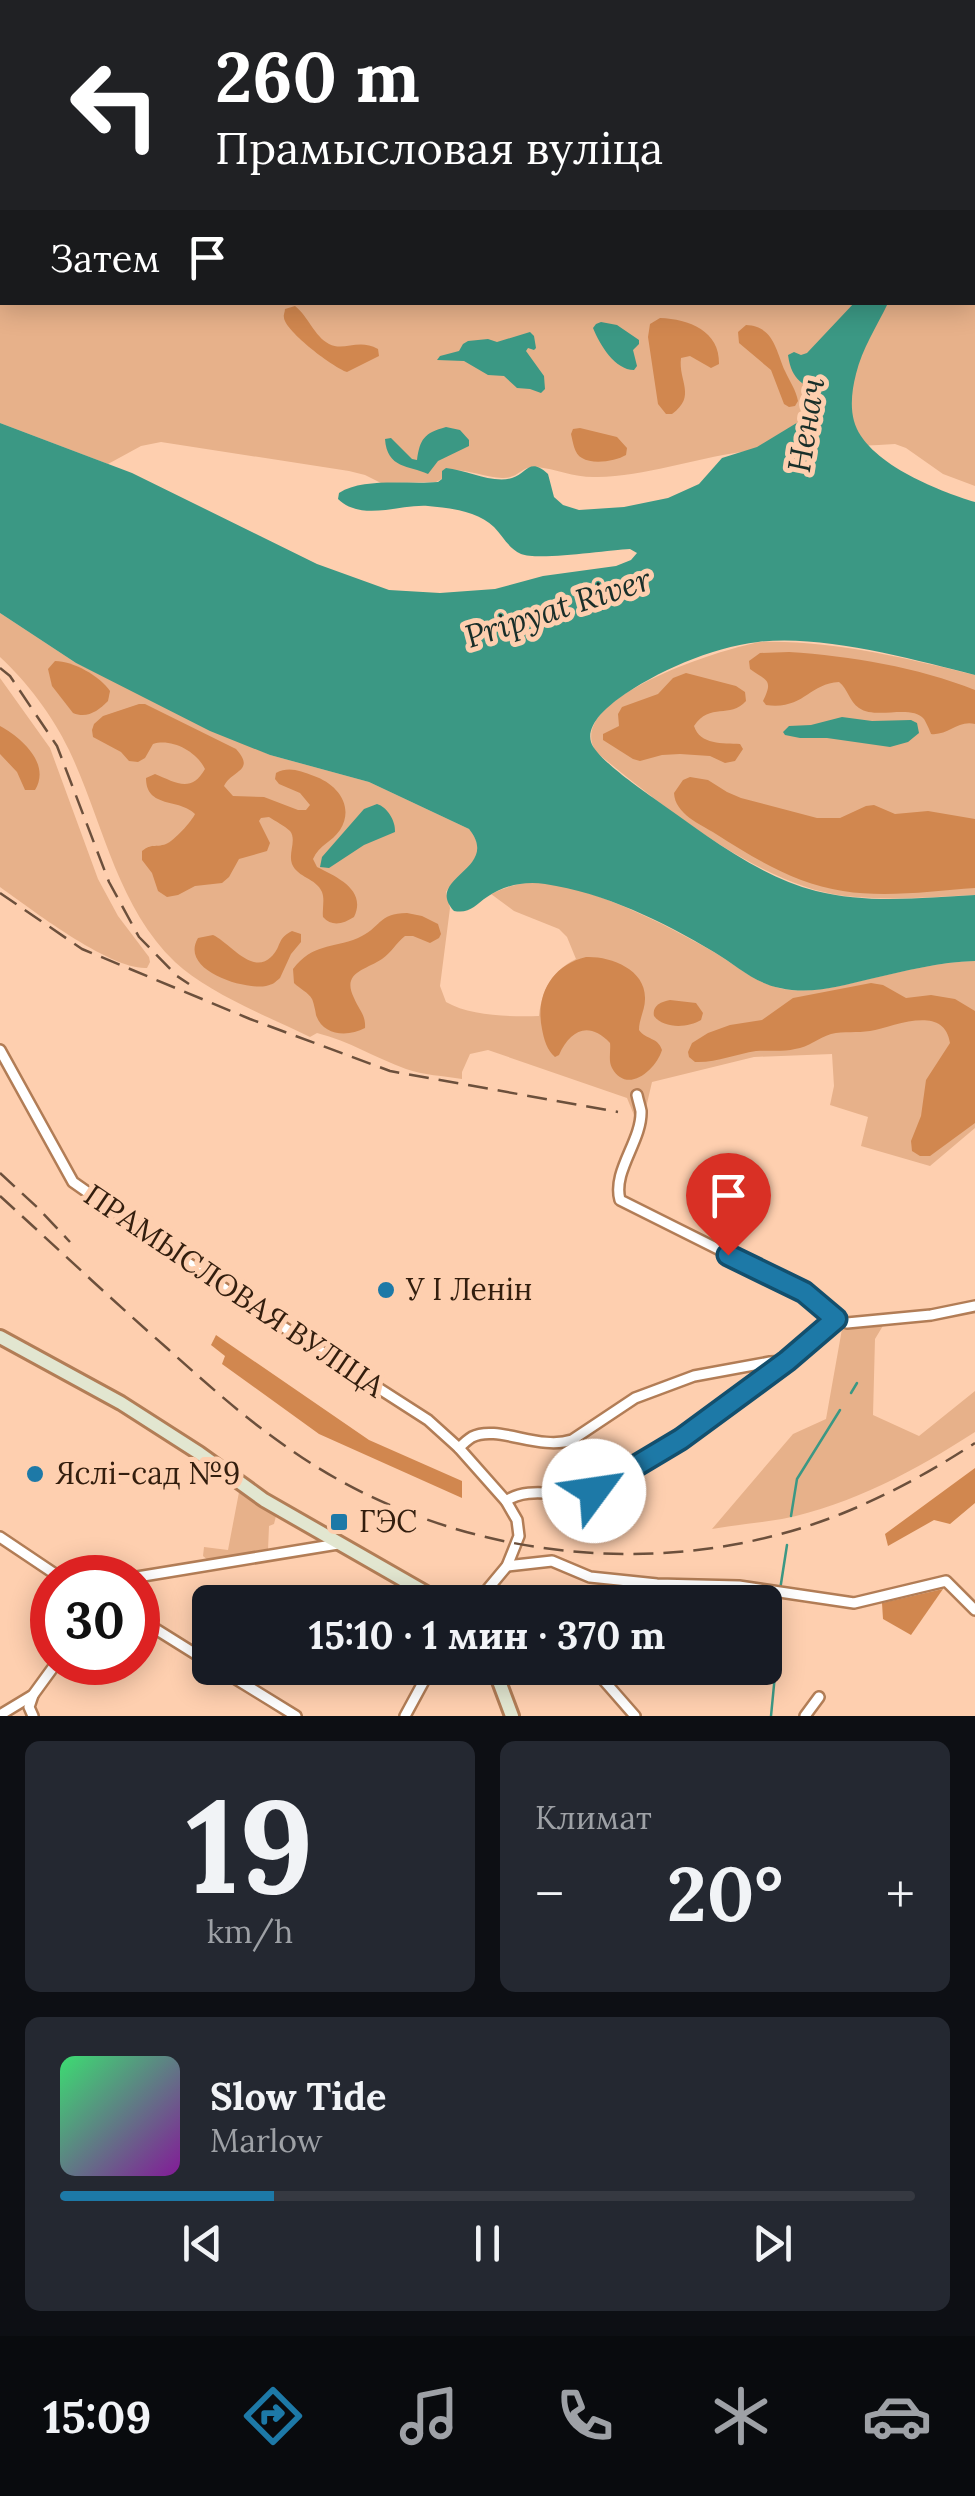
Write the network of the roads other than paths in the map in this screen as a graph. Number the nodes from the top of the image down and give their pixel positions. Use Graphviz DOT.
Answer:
graph roads {
  1 [pos="0,1050"];
  2 [pos="637,1095"];
  3 [pos="975,1306"];
  4 [pos="836,1319"];
  5 [pos="0,1337"];
  6 [pos="787,1361"];
  7 [pos="459,1448"];
  8 [pos="506,1501"];
  9 [pos="0,1537"];
  10 [pos="338,1544"];
  11 [pos="30,1557"];
  12 [pos="506,1566"];
  13 [pos="160,1573"];
  14 [pos="412,1585"];
  15 [pos="491,1585"];
  16 [pos="975,1610"];
  17 [pos="160,1632"];
  18 [pos="192,1652"];
  19 [pos="41,1685"];
  20 [pos="246,1685"];
  21 [pos="422,1685"];
  22 [pos="500,1685"];
  23 [pos="608,1685"];
  24 [pos="34,1695"];
  25 [pos="818,1697"];
  26 [pos="0,1715"];
  27 [pos="34,1716"];
  28 [pos="296,1716"];
  29 [pos="405,1716"];
  30 [pos="512,1716"];
  31 [pos="635,1716"];
  32 [pos="804,1716"];
  1 -- 7 [label="street, ПРАМЫСЛОВАЯ ВУЛІЦА"];
  2 -- 4 [label="street"];
  3 -- 4 [label="street"];
  4 -- 6 [label="street"];
  5 -- 10 [label="street"];
  6 -- 7 [label="street"];
  6 -- 8 [label="street"];
  7 -- 8 [label="street, ПРАМЫСЛОВАЯ ВУЛІЦА"];
  8 -- 12 [label="street"];
  9 -- 11 [label="street"];
  10 -- 13 [label="street"];
  10 -- 14 [label="street"];
  12 -- 15 [label="street"];
  12 -- 16 [label="street"];
  17 -- 18 [label="street"];
  19 -- 24 [label="street"];
  20 -- 28 [label="street"];
  21 -- 29 [label="street"];
  22 -- 30 [label="street"];
  23 -- 31 [label="street"];
  24 -- 26 [label="street"];
  24 -- 27 [label="street"];
  25 -- 32 [label="street"];
}
